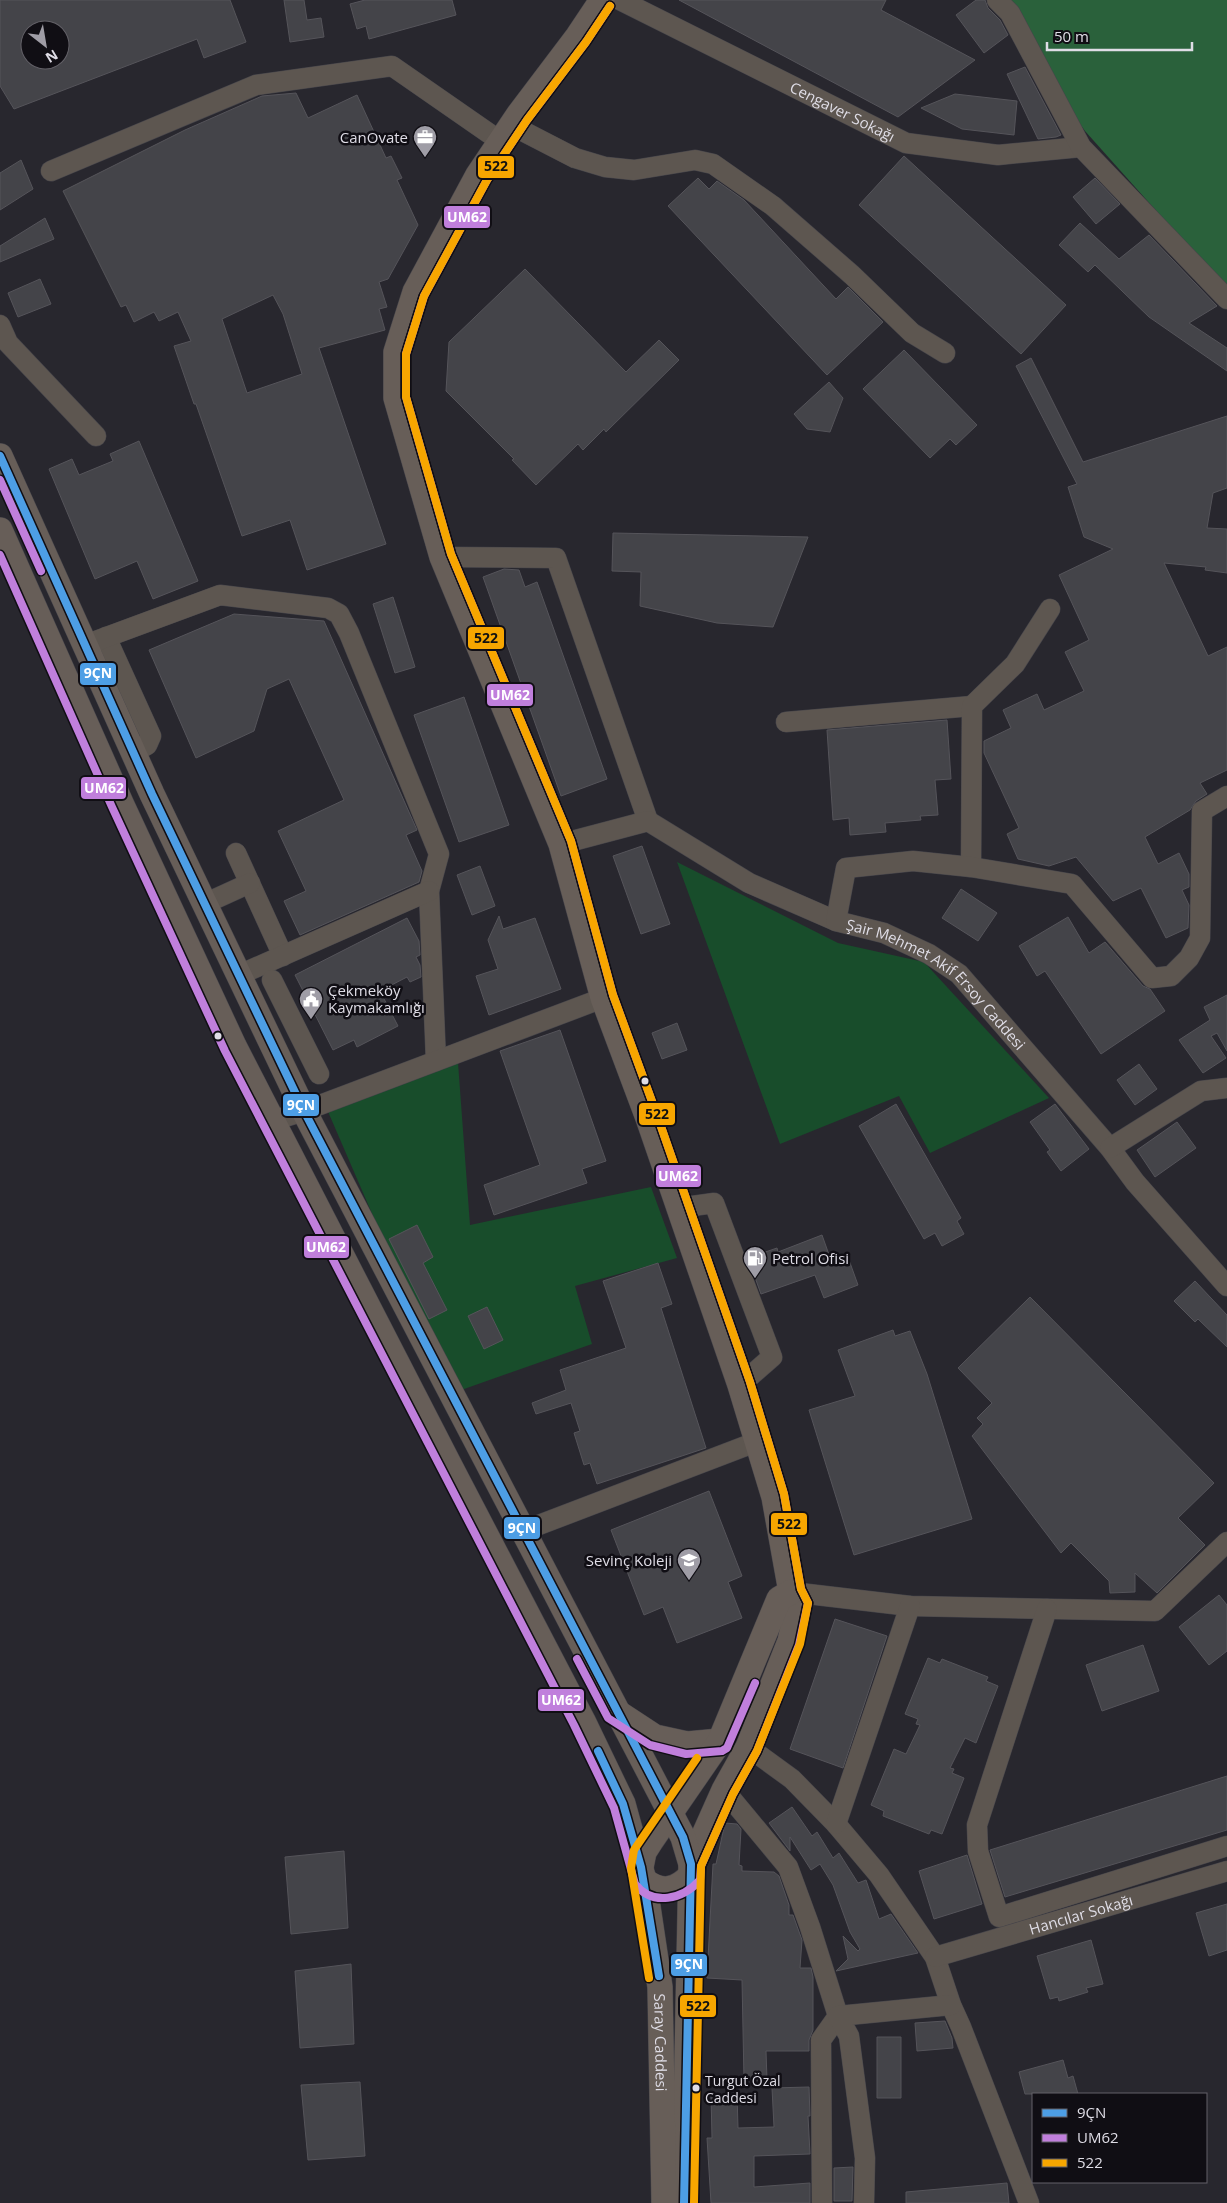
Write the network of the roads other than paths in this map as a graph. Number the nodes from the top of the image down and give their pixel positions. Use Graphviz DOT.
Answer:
graph roads {
  1 [pos="602,0"];
  2 [pos="620,0"];
  3 [pos="997,0"];
  4 [pos="506,133"];
  5 [pos="1082,147"];
  6 [pos="51,171"];
  7 [pos="1227,299"];
  8 [pos="4,334"];
  9 [pos="945,353"];
  10 [pos="96,436"];
  11 [pos="0,456"];
  12 [pos="0,530"];
  13 [pos="442,557"];
  14 [pos="1050,609"];
  15 [pos="96,641"];
  16 [pos="972,706"];
  17 [pos="786,722"];
  18 [pos="1227,796"];
  19 [pos="648,821"];
  20 [pos="561,844"];
  21 [pos="236,853"];
  22 [pos="971,868"];
  23 [pos="250,883"];
  24 [pos="429,891"];
  25 [pos="204,904"];
  26 [pos="836,922"];
  27 [pos="283,956"];
  28 [pos="239,975"];
  29 [pos="272,980"];
  30 [pos="603,998"];
  31 [pos="294,1024"];
  32 [pos="268,1036"];
  33 [pos="436,1061"];
  34 [pos="319,1074"];
  35 [pos="1227,1088"];
  36 [pos="304,1111"];
  37 [pos="272,1121"];
  38 [pos="1110,1148"];
  39 [pos="678,1208"];
  40 [pos="1227,1286"];
  41 [pos="740,1386"];
  42 [pos="756,1442"];
  43 [pos="523,1531"];
  44 [pos="1227,1542"];
  45 [pos="791,1592"];
  46 [pos="910,1606"];
  47 [pos="1047,1609"];
  48 [pos="616,1712"];
  49 [pos="720,1741"];
  50 [pos="748,1747"];
  51 [pos="724,1790"];
  52 [pos="672,1813"];
  53 [pos="836,1824"];
  54 [pos="651,1841"];
  55 [pos="1227,1846"];
  56 [pos="690,1864"];
  57 [pos="1227,1871"];
  58 [pos="642,1873"];
  59 [pos="935,1958"];
  60 [pos="951,2006"];
  61 [pos="838,2016"];
  62 [pos="664,2203"];
  63 [pos="684,2203"];
  64 [pos="822,2203"];
  65 [pos="864,2203"];
  66 [pos="1029,2203"];
  1 -- 4 [label="main road"];
  2 -- 5 [label="street, Cengaver Sokağı"];
  3 -- 5 [label="street"];
  4 -- 6 [label="street"];
  4 -- 9 [label="street"];
  4 -- 13 [label="main road"];
  5 -- 7 [label="street"];
  8 -- 10 [label="street"];
  11 -- 15 [label="main road"];
  12 -- 37 [label="main road, Saray Caddesi"];
  13 -- 19 [label="street"];
  13 -- 20 [label="main road"];
  14 -- 16 [label="street"];
  15 -- 24 [label="street"];
  15 -- 25 [label="main road"];
  16 -- 17 [label="street"];
  16 -- 22 [label="street"];
  18 -- 22 [label="street"];
  19 -- 20 [label="street"];
  19 -- 26 [label="street, Şair Mehmet Akif Ersoy Caddesi"];
  20 -- 30 [label="main road"];
  21 -- 23 [label="street"];
  22 -- 26 [label="street"];
  23 -- 25 [label="street"];
  23 -- 27 [label="street"];
  24 -- 27 [label="street"];
  24 -- 33 [label="street"];
  25 -- 28 [label="main road"];
  26 -- 38 [label="street, Şair Mehmet Akif Ersoy Caddesi"];
  27 -- 28 [label="street"];
  28 -- 32 [label="main road"];
  29 -- 31 [label="street"];
  30 -- 33 [label="street"];
  30 -- 39 [label="main road"];
  31 -- 32 [label="street"];
  31 -- 34 [label="street"];
  32 -- 36 [label="main road"];
  33 -- 36 [label="street"];
  35 -- 38 [label="street"];
  36 -- 37 [label="street"];
  36 -- 43 [label="main road"];
  37 -- 58 [label="main road, Saray Caddesi"];
  38 -- 40 [label="street, Şair Mehmet Akif Ersoy Caddesi"];
  39 -- 41 [label="main road"];
  39 -- 41 [label="street"];
  41 -- 42 [label="main road"];
  42 -- 43 [label="street"];
  42 -- 45 [label="main road"];
  43 -- 48 [label="main road"];
  44 -- 47 [label="street"];
  45 -- 46 [label="street"];
  45 -- 49 [label="main road"];
  45 -- 50 [label="main road"];
  46 -- 47 [label="street"];
  46 -- 53 [label="street"];
  47 -- 55 [label="street"];
  48 -- 49 [label="main road"];
  48 -- 52 [label="main road"];
  49 -- 52 [label="main road"];
  50 -- 51 [label="main road"];
  50 -- 53 [label="street"];
  51 -- 56 [label="main road"];
  51 -- 61 [label="street"];
  52 -- 54 [label="main road"];
  52 -- 56 [label="main road"];
  53 -- 59 [label="street"];
  54 -- 56 [label="main road"];
  54 -- 58 [label="main road"];
  56 -- 58 [label="main road"];
  56 -- 63 [label="main road, Saray Caddesi"];
  57 -- 59 [label="street, Hancılar Sokağı"];
  58 -- 62 [label="main road, Saray Caddesi"];
  59 -- 60 [label="street"];
  60 -- 61 [label="street"];
  60 -- 66 [label="street"];
  61 -- 64 [label="street"];
  61 -- 65 [label="street"];
}
